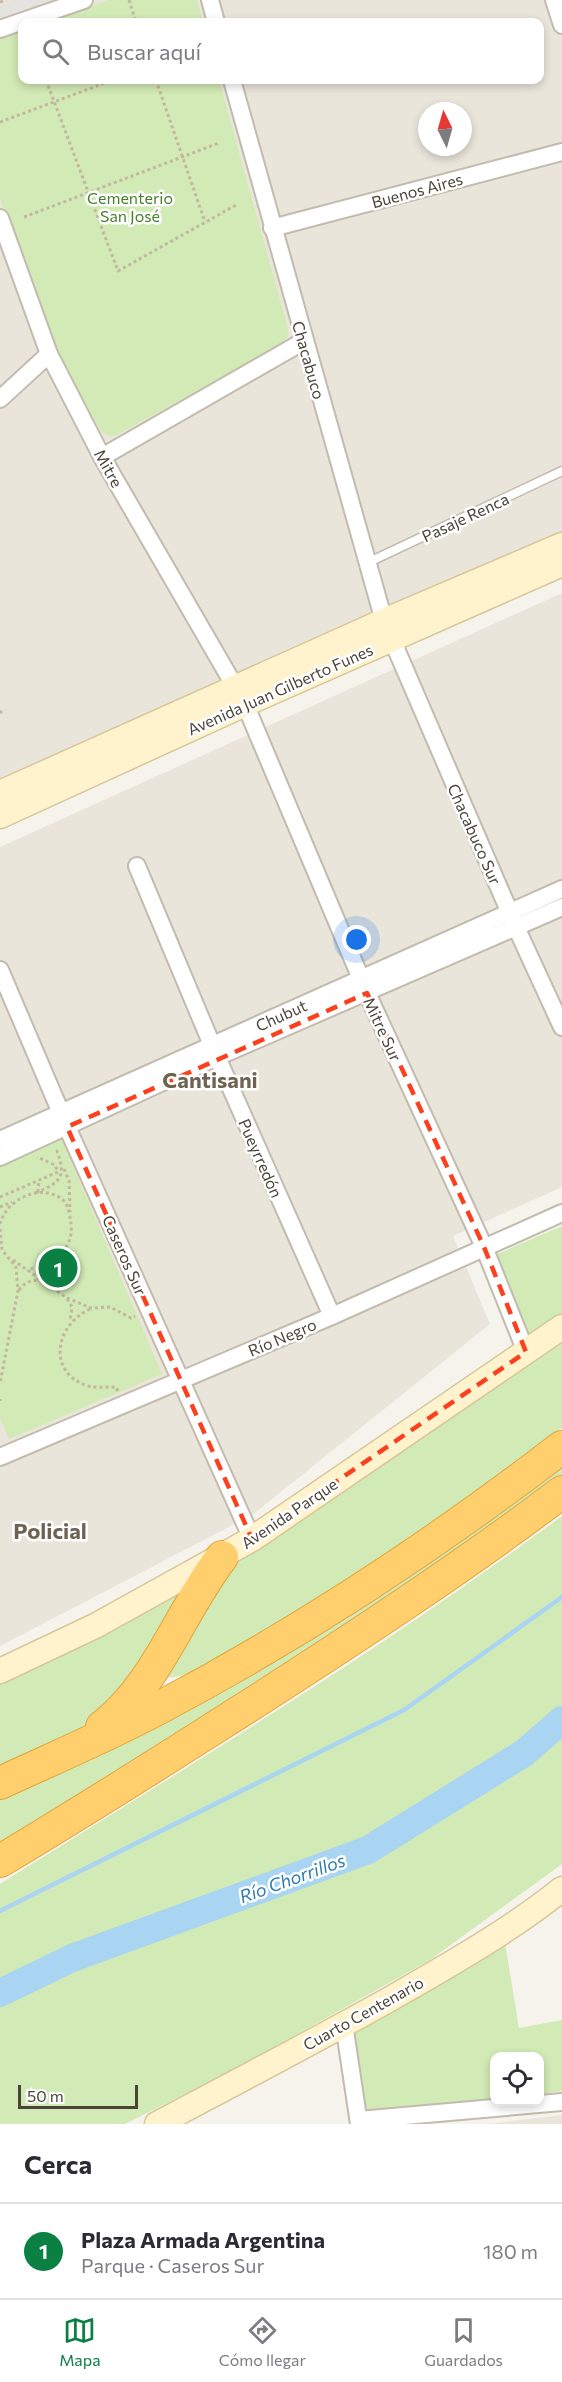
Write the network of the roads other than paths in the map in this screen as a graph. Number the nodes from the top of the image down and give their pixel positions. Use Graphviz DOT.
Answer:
graph roads {
  1 [pos="84,0"];
  2 [pos="210,0"];
  3 [pos="554,0"];
  4 [pos="32,18"];
  5 [pos="215,18"];
  6 [pos="18,23"];
  7 [pos="562,26"];
  8 [pos="0,29"];
  9 [pos="233,84"];
  10 [pos="562,152"];
  11 [pos="0,218"];
  12 [pos="272,228"];
  13 [pos="304,341"];
  14 [pos="49,354"];
  15 [pos="0,399"];
  16 [pos="102,457"];
  17 [pos="562,471"];
  18 [pos="562,545"];
  19 [pos="367,562"];
  20 [pos="562,564"];
  21 [pos="387,630"];
  22 [pos="240,696"];
  23 [pos="45,784"];
  24 [pos="0,793"];
  25 [pos="0,816"];
  26 [pos="137,866"];
  27 [pos="562,890"];
  28 [pos="562,907"];
  29 [pos="513,920"];
  30 [pos="0,970"];
  31 [pos="364,986"];
  32 [pos="562,1027"];
  33 [pos="214,1052"];
  34 [pos="64,1120"];
  35 [pos="0,1140"];
  36 [pos="0,1157"];
  37 [pos="562,1212"];
  38 [pos="484,1247"];
  39 [pos="332,1316"];
  40 [pos="562,1327"];
  41 [pos="526,1352"];
  42 [pos="182,1380"];
  43 [pos="562,1447"];
  44 [pos="1,1452"];
  45 [pos="562,1492"];
  46 [pos="252,1539"];
  47 [pos="222,1557"];
  48 [pos="0,1671"];
  49 [pos="76,1748"];
  50 [pos="0,1783"];
  51 [pos="0,1861"];
  52 [pos="562,1889"];
  53 [pos="344,2024"];
  54 [pos="562,2102"];
  55 [pos="359,2122"];
  56 [pos="157,2124"];
  1 -- 4 [label="street"];
  2 -- 5 [label="street"];
  3 -- 7 [label="street"];
  6 -- 8 [label="street"];
  9 -- 12 [label="street, Chacabuco"];
  10 -- 12 [label="street, Buenos Aires"];
  11 -- 14 [label="street, Mitre"];
  12 -- 13 [label="street, Chacabuco"];
  13 -- 16 [label="street"];
  13 -- 19 [label="street, Chacabuco"];
  14 -- 15 [label="street"];
  14 -- 16 [label="street, Mitre"];
  16 -- 22 [label="street, Mitre"];
  17 -- 19 [label="lane, Pasaje Renca"];
  18 -- 21 [label="main road, Avenida Juan Gilberto Funes"];
  19 -- 21 [label="street, Chacabuco"];
  20 -- 21 [label="main road, Avenida Juan Gilberto Funes"];
  21 -- 22 [label="main road, Avenida Juan Gilberto Funes"];
  21 -- 29 [label="street, Chacabuco Sur"];
  22 -- 23 [label="main road, Avenida Juan Gilberto Funes"];
  22 -- 31 [label="street, Mitre Sur"];
  23 -- 24 [label="main road, Avenida Juan Gilberto Funes"];
  23 -- 25 [label="main road, Avenida Juan Gilberto Funes"];
  26 -- 33 [label="street, Pueyrredón"];
  27 -- 29 [label="street, Chubut"];
  28 -- 29 [label="street, Chubut"];
  29 -- 31 [label="street, Chubut"];
  29 -- 32 [label="street, Chacabuco Sur"];
  30 -- 34 [label="street, Caseros Sur"];
  31 -- 33 [label="street, Chubut"];
  31 -- 38 [label="street, Mitre Sur"];
  33 -- 34 [label="street, Chubut"];
  33 -- 39 [label="street, Pueyrredón"];
  34 -- 35 [label="street, Chubut"];
  34 -- 36 [label="street, Chubut"];
  34 -- 42 [label="street, Caseros Sur"];
  37 -- 38 [label="street, Río Negro"];
  38 -- 39 [label="street, Río Negro"];
  38 -- 41 [label="street, Mitre Sur"];
  39 -- 42 [label="street, Río Negro"];
  40 -- 41 [label="main road, Avenida Parque"];
  41 -- 46 [label="main road, Avenida Parque"];
  42 -- 44 [label="street, Río Negro"];
  42 -- 46 [label="street, Caseros Sur"];
  43 -- 49 [label="highway"];
  45 -- 51 [label="highway"];
  46 -- 47 [label="main road, Avenida Parque"];
  47 -- 48 [label="main road, Avenida Parque"];
  47 -- 49 [label="highway"];
  49 -- 50 [label="highway"];
  52 -- 53 [label="main road, Cuarto Centenario"];
  53 -- 55 [label="street"];
  53 -- 56 [label="main road, Cuarto Centenario"];
  54 -- 55 [label="street"];
}
